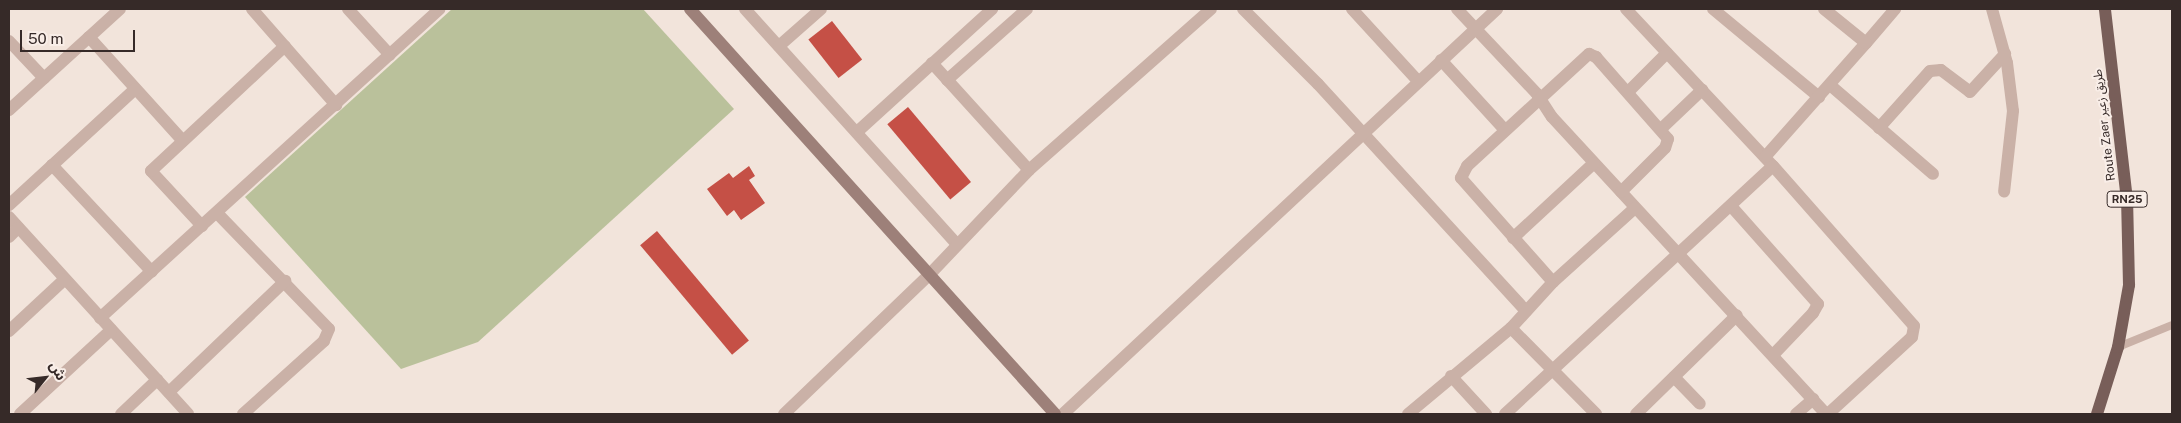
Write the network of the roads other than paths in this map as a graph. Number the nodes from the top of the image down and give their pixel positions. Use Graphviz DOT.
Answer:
graph roads {
  1 [pos="120,9"];
  2 [pos="252,9"];
  3 [pos="348,9"];
  4 [pos="440,9"];
  5 [pos="690,9"];
  6 [pos="745,9"];
  7 [pos="821,9"];
  8 [pos="992,9"];
  9 [pos="1027,9"];
  10 [pos="1211,9"];
  11 [pos="1243,9"];
  12 [pos="1352,9"];
  13 [pos="1457,9"];
  14 [pos="1497,9"];
  15 [pos="1626,9"];
  16 [pos="1713,9"];
  17 [pos="1824,9"];
  18 [pos="1895,9"];
  19 [pos="1992,9"];
  20 [pos="2105,9"];
  21 [pos="1476,28"];
  22 [pos="89,38"];
  23 [pos="9,41"];
  24 [pos="1866,43"];
  25 [pos="285,46"];
  26 [pos="779,46"];
  27 [pos="1668,53"];
  28 [pos="2005,54"];
  29 [pos="390,56"];
  30 [pos="1441,60"];
  31 [pos="932,63"];
  32 [pos="44,78"];
  33 [pos="948,80"];
  34 [pos="1418,80"];
  35 [pos="1830,85"];
  36 [pos="135,89"];
  37 [pos="1702,90"];
  38 [pos="1628,92"];
  39 [pos="1820,97"];
  40 [pos="1540,98"];
  41 [pos="336,105"];
  42 [pos="9,110"];
  43 [pos="1879,128"];
  44 [pos="1661,129"];
  45 [pos="1505,130"];
  46 [pos="857,132"];
  47 [pos="1365,135"];
  48 [pos="183,141"];
  49 [pos="1769,162"];
  50 [pos="1594,163"];
  51 [pos="52,165"];
  52 [pos="1029,170"];
  53 [pos="1933,174"];
  54 [pos="1621,192"];
  55 [pos="2004,192"];
  56 [pos="9,204"];
  57 [pos="1731,206"];
  58 [pos="1635,208"];
  59 [pos="217,212"];
  60 [pos="9,217"];
  61 [pos="202,226"];
  62 [pos="14,232"];
  63 [pos="1513,238"];
  64 [pos="956,243"];
  65 [pos="1680,255"];
  66 [pos="152,272"];
  67 [pos="928,275"];
  68 [pos="65,279"];
  69 [pos="286,281"];
  70 [pos="1553,282"];
  71 [pos="1526,311"];
  72 [pos="1737,315"];
  73 [pos="100,318"];
  74 [pos="2172,326"];
  75 [pos="1511,328"];
  76 [pos="111,330"];
  77 [pos="9,331"];
  78 [pos="2118,347"];
  79 [pos="1773,355"];
  80 [pos="1551,371"];
  81 [pos="1451,376"];
  82 [pos="1674,377"];
  83 [pos="157,380"];
  84 [pos="168,392"];
  85 [pos="1812,399"];
  86 [pos="1700,404"];
  87 [pos="1589,412"];
  88 [pos="20,414"];
  89 [pos="121,414"];
  90 [pos="188,414"];
  91 [pos="243,414"];
  92 [pos="784,414"];
  93 [pos="1055,414"];
  94 [pos="1063,414"];
  95 [pos="1408,414"];
  96 [pos="1486,414"];
  97 [pos="1505,414"];
  98 [pos="1636,414"];
  99 [pos="1796,414"];
  100 [pos="1827,414"];
  101 [pos="2098,414"];
  1 -- 22 [label="street"];
  2 -- 25 [label="street"];
  3 -- 29 [label="street"];
  4 -- 29 [label="street"];
  5 -- 67 [label="main road"];
  6 -- 26 [label="street"];
  7 -- 26 [label="street"];
  8 -- 31 [label="street"];
  9 -- 33 [label="street"];
  10 -- 52 [label="street"];
  11 -- 47 [label="street"];
  12 -- 34 [label="street"];
  13 -- 21 [label="street"];
  14 -- 21 [label="street"];
  15 -- 27 [label="street"];
  16 -- 39 [label="street"];
  17 -- 24 [label="street"];
  18 -- 24 [label="street"];
  19 -- 28 [label="street"];
  20 -- 78 [label="main road, Route Zaer طريق زعير / RN25"];
  21 -- 30 [label="street"];
  21 -- 40 [label="street"];
  22 -- 32 [label="street"];
  22 -- 36 [label="street"];
  23 -- 32 [label="street"];
  24 -- 35 [label="street"];
  25 -- 41 [label="street"];
  25 -- 48 [label="street"];
  26 -- 46 [label="street"];
  27 -- 37 [label="street"];
  27 -- 38 [label="street"];
  28 -- 43 [label="street"];
  28 -- 55 [label="street"];
  29 -- 41 [label="street"];
  30 -- 34 [label="street"];
  30 -- 45 [label="street"];
  31 -- 33 [label="street"];
  31 -- 46 [label="street"];
  32 -- 42 [label="street"];
  33 -- 52 [label="street"];
  34 -- 47 [label="street"];
  35 -- 39 [label="street"];
  35 -- 43 [label="street"];
  36 -- 48 [label="street"];
  36 -- 51 [label="street"];
  37 -- 44 [label="street"];
  37 -- 49 [label="street"];
  38 -- 40 [label="street"];
  38 -- 44 [label="street"];
  39 -- 49 [label="street"];
  40 -- 45 [label="street"];
  40 -- 50 [label="street"];
  41 -- 59 [label="street"];
  43 -- 53 [label="street"];
  44 -- 54 [label="street"];
  45 -- 63 [label="street"];
  46 -- 64 [label="street"];
  47 -- 71 [label="street"];
  47 -- 94 [label="street"];
  48 -- 61 [label="street"];
  49 -- 57 [label="street"];
  49 -- 100 [label="street"];
  50 -- 54 [label="street"];
  50 -- 63 [label="street"];
  51 -- 56 [label="street"];
  51 -- 66 [label="street"];
  52 -- 64 [label="street"];
  54 -- 58 [label="street"];
  57 -- 65 [label="street"];
  57 -- 79 [label="street"];
  58 -- 65 [label="street"];
  58 -- 70 [label="street"];
  59 -- 61 [label="street"];
  59 -- 69 [label="street"];
  60 -- 62 [label="street"];
  61 -- 66 [label="street"];
  62 -- 68 [label="street"];
  63 -- 70 [label="street"];
  64 -- 67 [label="street"];
  65 -- 72 [label="street"];
  65 -- 80 [label="street"];
  66 -- 73 [label="street"];
  67 -- 92 [label="street"];
  67 -- 93 [label="main road"];
  68 -- 73 [label="street"];
  68 -- 77 [label="street"];
  69 -- 84 [label="street"];
  69 -- 91 [label="street"];
  70 -- 71 [label="street"];
  71 -- 75 [label="street"];
  72 -- 79 [label="street"];
  72 -- 82 [label="street"];
  73 -- 76 [label="street"];
  74 -- 78 [label="lane"];
  75 -- 80 [label="street"];
  75 -- 81 [label="street"];
  76 -- 83 [label="street"];
  76 -- 88 [label="street"];
  78 -- 101 [label="main road, Route Zaer طريق زعير / RN25"];
  79 -- 85 [label="street"];
  80 -- 87 [label="street"];
  80 -- 97 [label="street"];
  81 -- 95 [label="street"];
  81 -- 96 [label="street"];
  82 -- 86 [label="street"];
  82 -- 98 [label="street"];
  83 -- 84 [label="street"];
  83 -- 89 [label="street"];
  84 -- 90 [label="street"];
  85 -- 99 [label="street"];
  85 -- 100 [label="street"];
}
